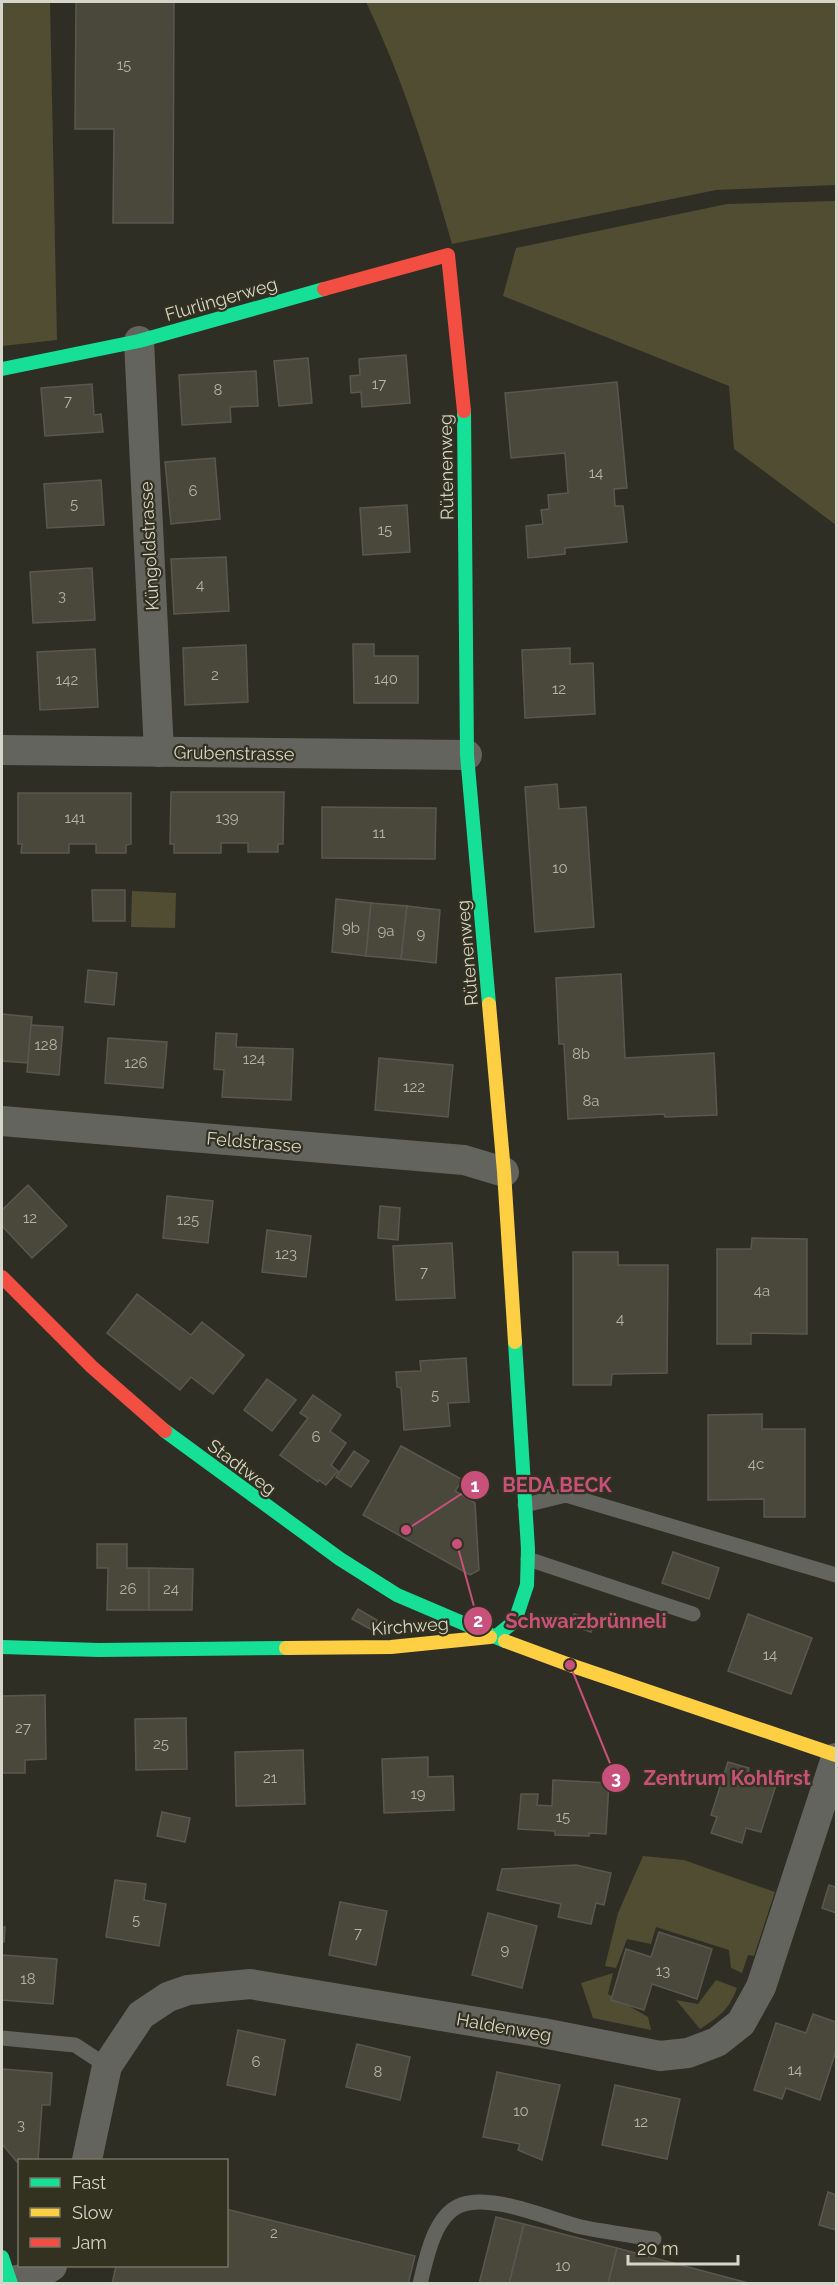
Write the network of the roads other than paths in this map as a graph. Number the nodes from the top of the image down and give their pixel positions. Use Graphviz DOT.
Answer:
graph roads {
  1 [pos="448,255"];
  2 [pos="139,341"];
  3 [pos="2,369"];
  4 [pos="2,750"];
  5 [pos="159,752"];
  6 [pos="467,755"];
  7 [pos="2,1121"];
  8 [pos="504,1172"];
  9 [pos="2,1277"];
  10 [pos="525,1505"];
  11 [pos="528,1559"];
  12 [pos="837,1575"];
  13 [pos="693,1614"];
  14 [pos="495,1637"];
  15 [pos="2,1647"];
  16 [pos="837,1756"];
  17 [pos="2,2038"];
  18 [pos="106,2066"];
  19 [pos="87,2159"];
  20 [pos="654,2240"];
  21 [pos="49,2267"];
  22 [pos="7,2274"];
  23 [pos="420,2283"];
  1 -- 2 [label="street, Flurlingerweg"];
  1 -- 6 [label="street, Rütenenweg"];
  2 -- 3 [label="street, Flurlingerweg"];
  2 -- 5 [label="street, Küngoldstrasse"];
  4 -- 5 [label="street, Grubenstrasse"];
  5 -- 6 [label="street, Grubenstrasse"];
  6 -- 8 [label="street, Rütenenweg"];
  7 -- 8 [label="street, Feldstrasse"];
  8 -- 10 [label="street, Rütenenweg"];
  9 -- 14 [label="street, Stadtweg"];
  10 -- 11 [label="street, Rütenenweg"];
  10 -- 12 [label="lane"];
  11 -- 13 [label="lane"];
  11 -- 14 [label="street, Rütenenweg"];
  14 -- 15 [label="street, Kirchweg"];
  14 -- 16 [label="street, Kirchweg"];
  16 -- 18 [label="street, Haldenweg"];
  17 -- 18 [label="lane"];
  18 -- 19 [label="street, Haldenweg"];
  20 -- 23 [label="lane"];
  21 -- 22 [label="street"];
}
